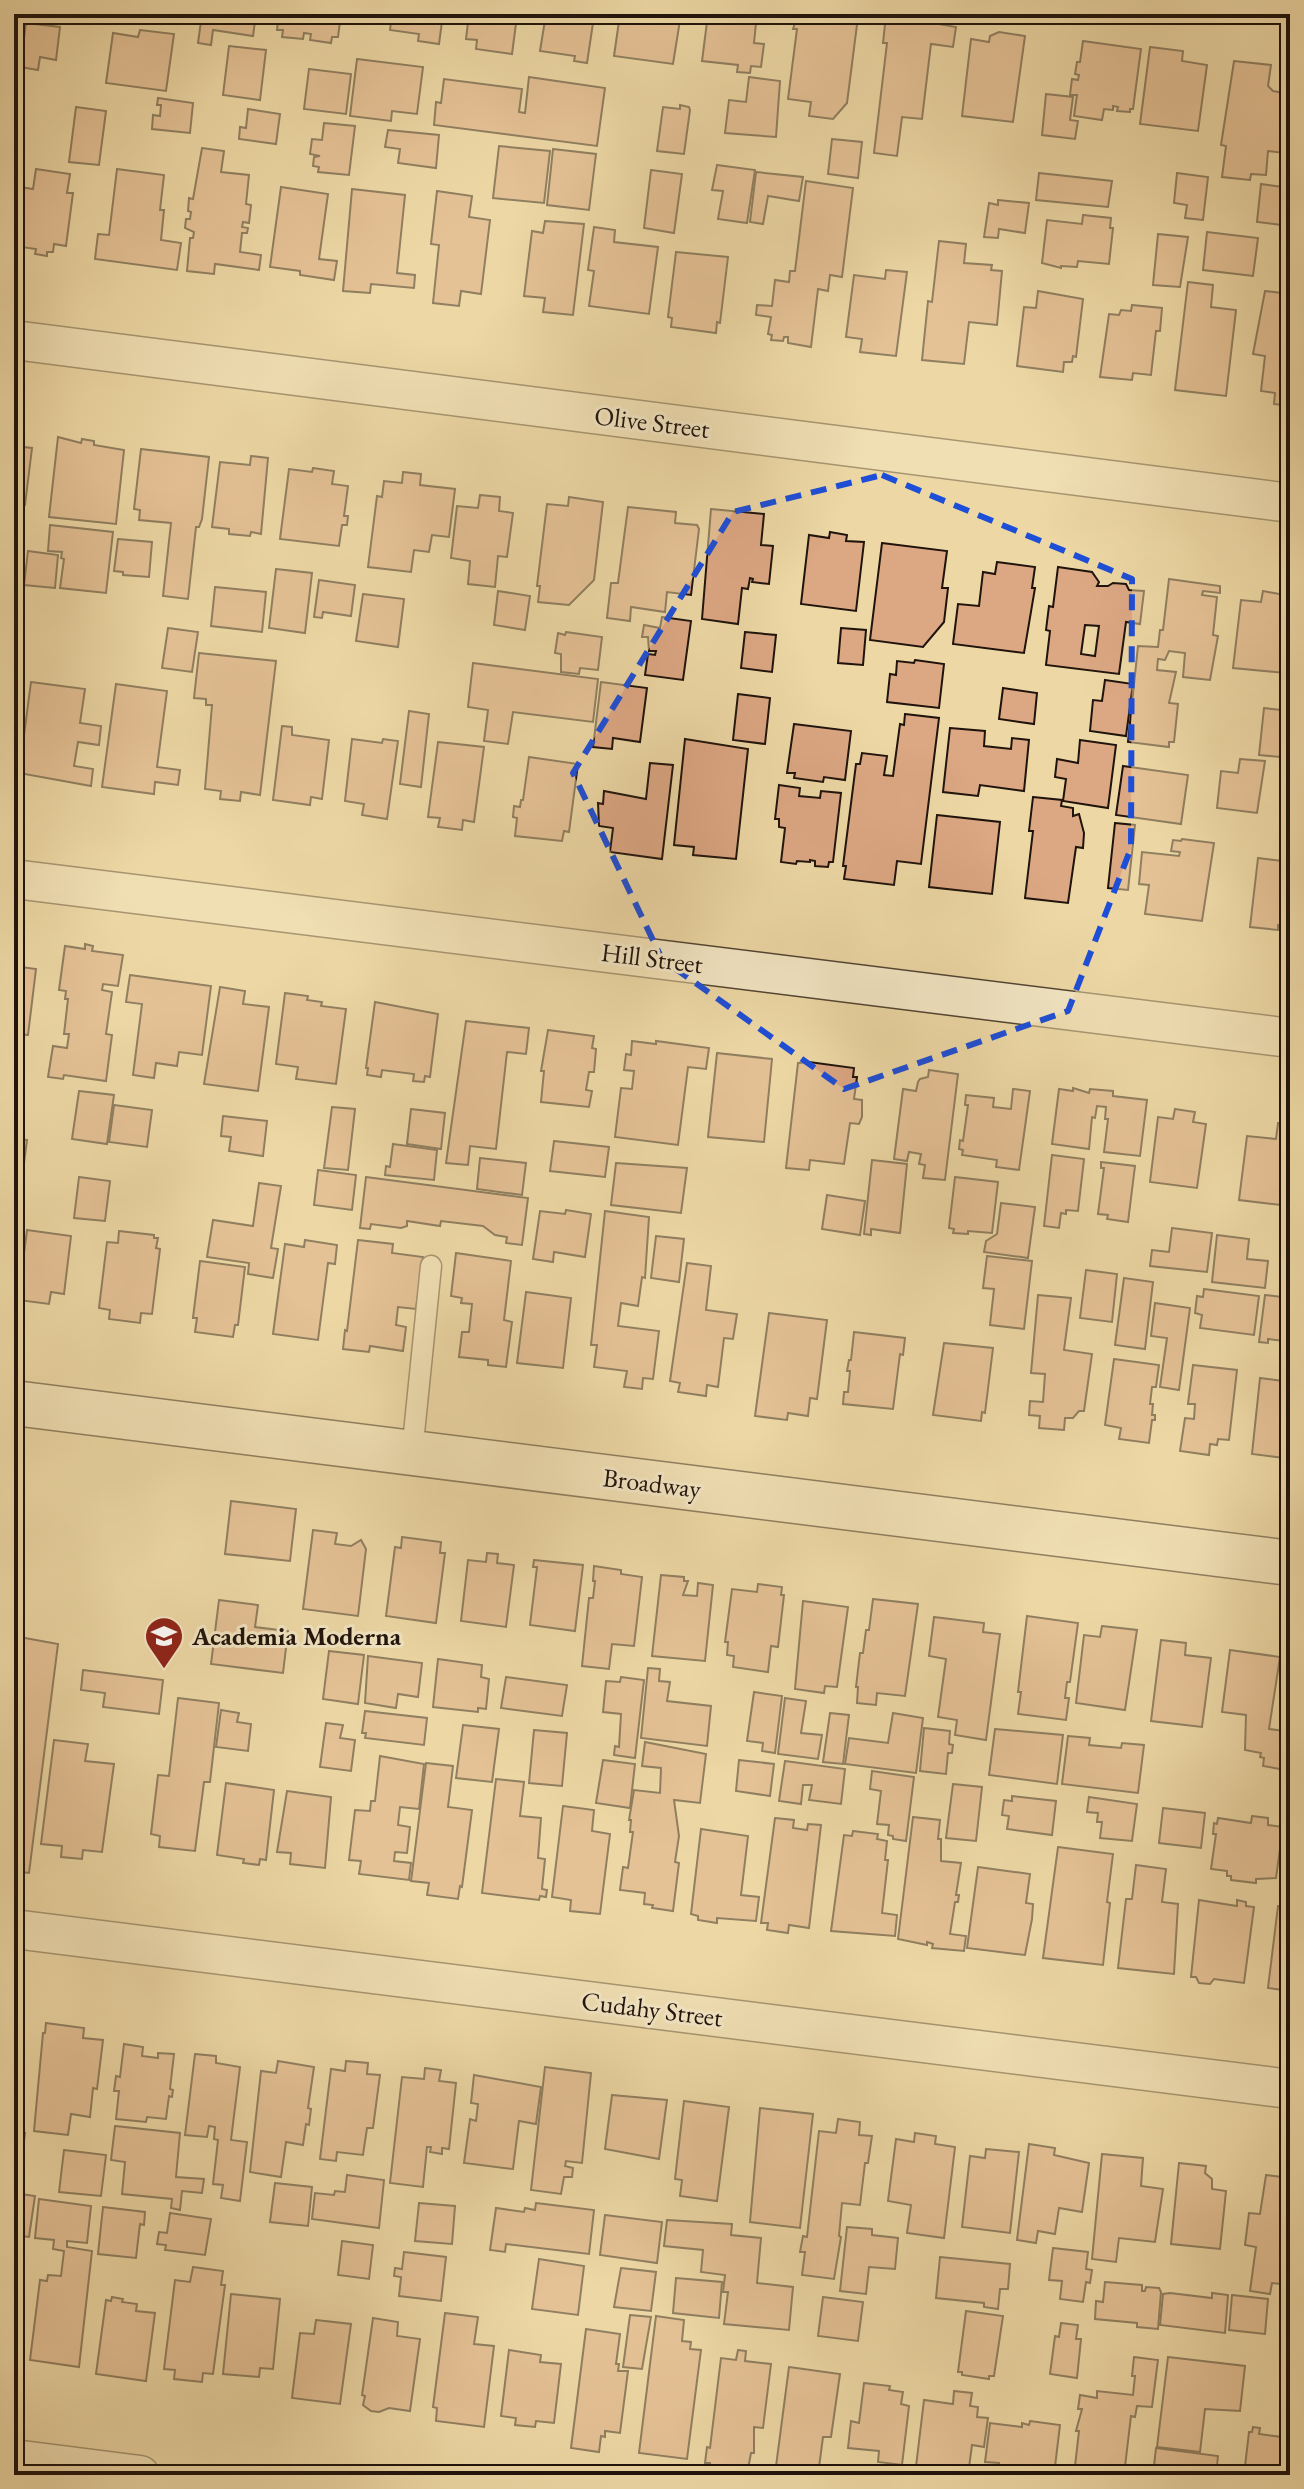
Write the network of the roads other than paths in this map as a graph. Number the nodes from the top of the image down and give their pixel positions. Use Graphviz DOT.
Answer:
graph roads {
  1 [pos="14,340"];
  2 [pos="1290,503"];
  3 [pos="14,879"];
  4 [pos="1290,1038"];
  5 [pos="431,1266"];
  6 [pos="14,1403"];
  7 [pos="412,1453"];
  8 [pos="1290,1563"];
  9 [pos="14,1929"];
  10 [pos="1290,2089"];
  11 [pos="14,2459"];
  12 [pos="140,2475"];
  1 -- 2 [label="street, Olive Street"];
  3 -- 4 [label="street, Hill Street"];
  5 -- 7 [label="lane"];
  6 -- 7 [label="street, Broadway"];
  7 -- 8 [label="street, Broadway"];
  9 -- 10 [label="street, Cudahy Street"];
  11 -- 12 [label="street"];
}
